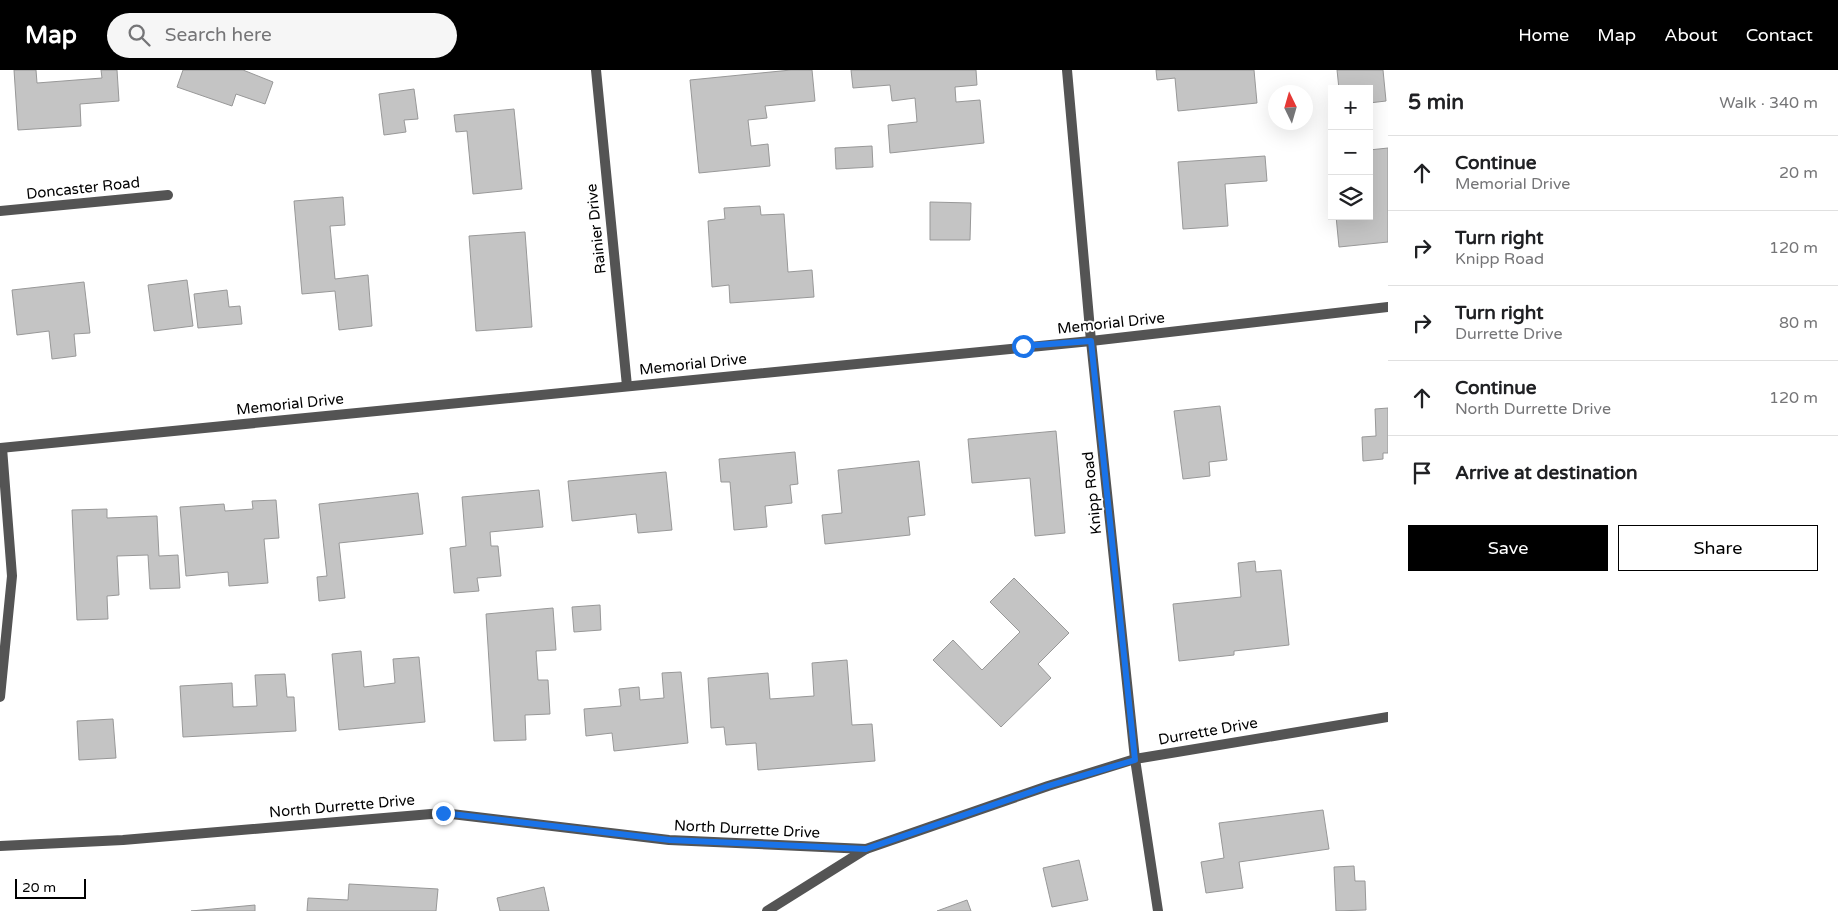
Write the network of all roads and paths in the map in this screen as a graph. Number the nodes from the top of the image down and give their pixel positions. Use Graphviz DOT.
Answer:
graph roads {
  1 [pos="596,70"];
  2 [pos="1067,70"];
  3 [pos="168,195"];
  4 [pos="0,211"];
  5 [pos="1388,307"];
  6 [pos="1091,341"];
  7 [pos="627,386"];
  8 [pos="1,448"];
  9 [pos="0,697"];
  10 [pos="1388,717"];
  11 [pos="1135,760"];
  12 [pos="0,846"];
  13 [pos="866,849"];
  14 [pos="767,911"];
  15 [pos="1158,911"];
  1 -- 7 [label="street, Rainier Drive"];
  2 -- 6 [label="street, Knipp Road"];
  3 -- 4 [label="street, Doncaster Road"];
  5 -- 6 [label="street, Memorial Drive"];
  6 -- 7 [label="street, Memorial Drive"];
  6 -- 11 [label="street, Knipp Road"];
  7 -- 8 [label="street, Memorial Drive"];
  8 -- 9 [label="street"];
  10 -- 11 [label="street, Durrette Drive"];
  11 -- 13 [label="street, Durrette Drive"];
  11 -- 15 [label="street, Knipp Road"];
  12 -- 13 [label="street, North Durrette Drive"];
  13 -- 14 [label="street"];
}
